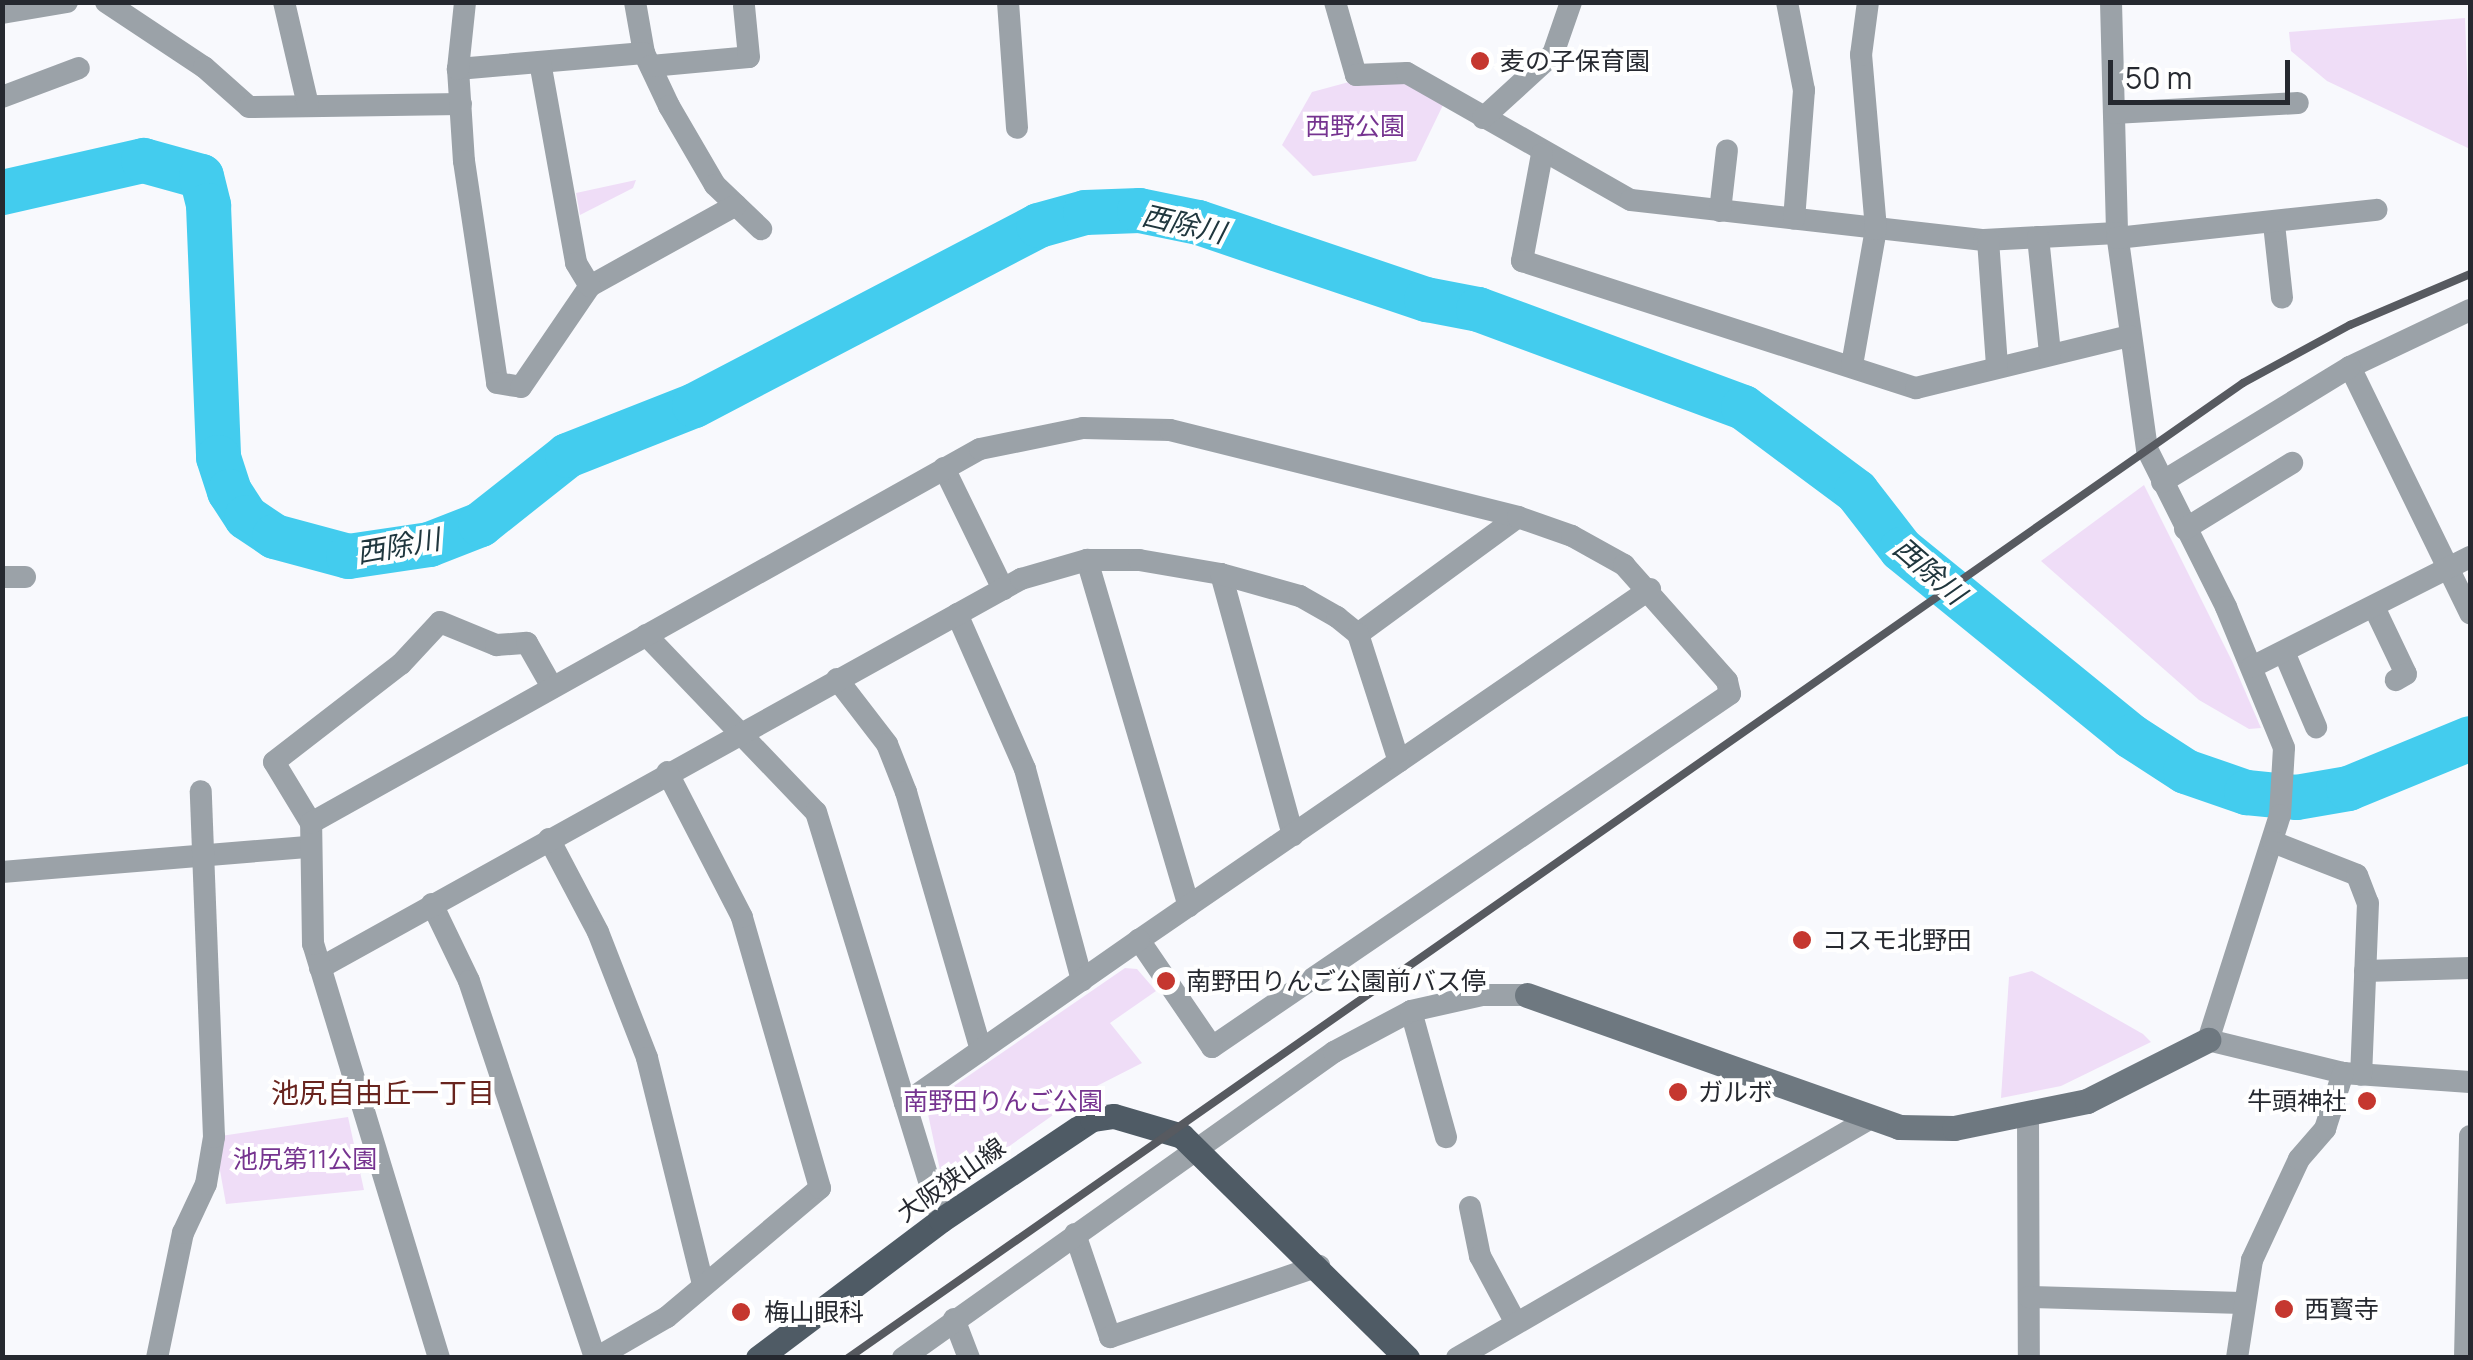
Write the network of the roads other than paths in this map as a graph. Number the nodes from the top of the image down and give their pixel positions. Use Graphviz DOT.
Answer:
graph roads {
  1 [pos="67,2"];
  2 [pos="106,2"];
  3 [pos="284,2"];
  4 [pos="465,2"];
  5 [pos="635,2"];
  6 [pos="1008,2"];
  7 [pos="1335,2"];
  8 [pos="1571,2"];
  9 [pos="1787,2"];
  10 [pos="1868,2"];
  11 [pos="2111,2"];
  12 [pos="744,6"];
  13 [pos="2,13"];
  14 [pos="647,60"];
  15 [pos="540,62"];
  16 [pos="79,68"];
  17 [pos="458,69"];
  18 [pos="2,96"];
  19 [pos="2298,103"];
  20 [pos="460,104"];
  21 [pos="308,105"];
  22 [pos="2114,114"];
  23 [pos="1483,118"];
  24 [pos="1017,128"];
  25 [pos="1727,150"];
  26 [pos="1542,154"];
  27 [pos="736,205"];
  28 [pos="1720,210"];
  29 [pos="2376,210"];
  30 [pos="1794,220"];
  31 [pos="2274,224"];
  32 [pos="761,229"];
  33 [pos="1876,230"];
  34 [pos="2117,235"];
  35 [pos="2038,237"];
  36 [pos="1988,240"];
  37 [pos="590,286"];
  38 [pos="2282,298"];
  39 [pos="2470,310"];
  40 [pos="2130,336"];
  41 [pos="2050,354"];
  42 [pos="1852,366"];
  43 [pos="1997,366"];
  44 [pos="2350,367"];
  45 [pos="2292,462"];
  46 [pos="944,468"];
  47 [pos="2162,482"];
  48 [pos="1518,517"];
  49 [pos="2185,530"];
  50 [pos="2470,557"];
  51 [pos="1088,560"];
  52 [pos="2447,569"];
  53 [pos="1221,574"];
  54 [pos="1003,589"];
  55 [pos="1650,589"];
  56 [pos="2374,607"];
  57 [pos="957,614"];
  58 [pos="2470,614"];
  59 [pos="1358,634"];
  60 [pos="646,635"];
  61 [pos="2284,652"];
  62 [pos="2252,667"];
  63 [pos="837,679"];
  64 [pos="2396,680"];
  65 [pos="552,687"];
  66 [pos="2316,727"];
  67 [pos="737,733"];
  68 [pos="1398,762"];
  69 [pos="668,772"];
  70 [pos="201,791"];
  71 [pos="311,822"];
  72 [pos="1293,834"];
  73 [pos="549,839"];
  74 [pos="2273,842"];
  75 [pos="307,847"];
  76 [pos="202,858"];
  77 [pos="2,872"];
  78 [pos="432,904"];
  79 [pos="1189,906"];
  80 [pos="1139,940"];
  81 [pos="320,968"];
  82 [pos="2470,968"];
  83 [pos="2365,971"];
  84 [pos="1082,980"];
  85 [pos="1527,995"];
  86 [pos="1411,1012"];
  87 [pos="2208,1040"];
  88 [pos="981,1050"];
  89 [pos="2352,1074"];
  90 [pos="2470,1082"];
  91 [pos="904,1103"];
  92 [pos="2028,1114"];
  93 [pos="1867,1120"];
  94 [pos="2470,1136"];
  95 [pos="1446,1137"];
  96 [pos="1200,1152"];
  97 [pos="1470,1207"];
  98 [pos="942,1220"];
  99 [pos="1075,1234"];
  100 [pos="1319,1266"];
  101 [pos="704,1284"];
  102 [pos="2029,1298"];
  103 [pos="2242,1303"];
  104 [pos="954,1319"];
  105 [pos="1516,1324"];
  106 [pos="157,1358"];
  107 [pos="438,1358"];
  108 [pos="596,1358"];
  109 [pos="758,1358"];
  110 [pos="903,1358"];
  111 [pos="969,1358"];
  112 [pos="1407,1358"];
  113 [pos="1458,1358"];
  114 [pos="2029,1358"];
  115 [pos="2237,1358"];
  116 [pos="2465,1358"];
  1 -- 13 [label="street"];
  2 -- 21 [label="street"];
  3 -- 21 [label="street"];
  4 -- 17 [label="street"];
  5 -- 14 [label="street"];
  6 -- 24 [label="street"];
  7 -- 23 [label="street"];
  8 -- 23 [label="street"];
  9 -- 30 [label="street"];
  10 -- 33 [label="street"];
  11 -- 22 [label="street"];
  12 -- 14 [label="street"];
  14 -- 15 [label="street"];
  14 -- 27 [label="street"];
  15 -- 17 [label="street"];
  15 -- 37 [label="street"];
  16 -- 18 [label="street"];
  17 -- 20 [label="street"];
  19 -- 22 [label="street"];
  20 -- 21 [label="street"];
  20 -- 37 [label="street"];
  22 -- 34 [label="street"];
  23 -- 26 [label="street"];
  25 -- 28 [label="street"];
  26 -- 28 [label="street"];
  26 -- 42 [label="street"];
  27 -- 32 [label="street"];
  27 -- 37 [label="street"];
  28 -- 30 [label="street"];
  29 -- 31 [label="street"];
  30 -- 33 [label="street"];
  31 -- 34 [label="street"];
  31 -- 38 [label="street"];
  33 -- 36 [label="street"];
  33 -- 42 [label="street"];
  34 -- 35 [label="street"];
  34 -- 40 [label="street"];
  35 -- 36 [label="street"];
  35 -- 41 [label="street"];
  36 -- 43 [label="street"];
  39 -- 44 [label="street"];
  40 -- 41 [label="street"];
  40 -- 47 [label="street"];
  41 -- 43 [label="street"];
  42 -- 43 [label="street"];
  44 -- 47 [label="street"];
  44 -- 52 [label="street"];
  45 -- 49 [label="street"];
  46 -- 48 [label="street"];
  46 -- 54 [label="street"];
  46 -- 60 [label="street"];
  47 -- 49 [label="street"];
  48 -- 55 [label="street"];
  48 -- 59 [label="street"];
  49 -- 62 [label="street"];
  50 -- 52 [label="street"];
  51 -- 53 [label="street"];
  51 -- 54 [label="street"];
  51 -- 79 [label="street"];
  52 -- 56 [label="street"];
  52 -- 58 [label="street"];
  53 -- 59 [label="street"];
  53 -- 72 [label="street"];
  54 -- 57 [label="street"];
  55 -- 68 [label="street"];
  55 -- 80 [label="street"];
  56 -- 61 [label="street"];
  56 -- 64 [label="street"];
  57 -- 63 [label="street"];
  57 -- 84 [label="street"];
  59 -- 68 [label="street"];
  60 -- 65 [label="street"];
  60 -- 67 [label="street"];
  61 -- 62 [label="street"];
  61 -- 66 [label="street"];
  62 -- 74 [label="street"];
  63 -- 67 [label="street"];
  63 -- 88 [label="street"];
  65 -- 71 [label="street"];
  65 -- 71 [label="street"];
  67 -- 69 [label="street"];
  67 -- 91 [label="street"];
  68 -- 72 [label="street"];
  69 -- 73 [label="street"];
  69 -- 101 [label="street"];
  70 -- 76 [label="street"];
  71 -- 75 [label="street"];
  72 -- 79 [label="street"];
  73 -- 78 [label="street"];
  73 -- 101 [label="street"];
  74 -- 83 [label="street"];
  74 -- 87 [label="street"];
  75 -- 76 [label="street"];
  75 -- 81 [label="street"];
  76 -- 77 [label="street"];
  76 -- 106 [label="street"];
  78 -- 81 [label="street"];
  78 -- 108 [label="street"];
  79 -- 80 [label="street"];
  80 -- 84 [label="street"];
  81 -- 107 [label="street"];
  82 -- 83 [label="street"];
  83 -- 89 [label="street"];
  84 -- 88 [label="street"];
  85 -- 86 [label="street"];
  85 -- 93 [label="street"];
  86 -- 95 [label="street"];
  86 -- 96 [label="street"];
  87 -- 89 [label="street"];
  87 -- 92 [label="street"];
  88 -- 91 [label="street"];
  89 -- 90 [label="street"];
  89 -- 103 [label="street"];
  91 -- 98 [label="street"];
  92 -- 93 [label="street"];
  92 -- 102 [label="street"];
  93 -- 105 [label="street"];
  94 -- 116 [label="street"];
  96 -- 98 [label="main road, 大阪狭山線"];
  96 -- 99 [label="street"];
  96 -- 100 [label="main road, 大阪狭山線"];
  97 -- 105 [label="street"];
  98 -- 109 [label="main road, 大阪狭山線"];
  99 -- 100 [label="street"];
  99 -- 104 [label="street"];
  100 -- 112 [label="main road, 大阪狭山線"];
  101 -- 108 [label="street"];
  102 -- 103 [label="street"];
  102 -- 114 [label="street"];
  103 -- 115 [label="street"];
  104 -- 110 [label="street"];
  104 -- 111 [label="street"];
  105 -- 113 [label="street"];
}
